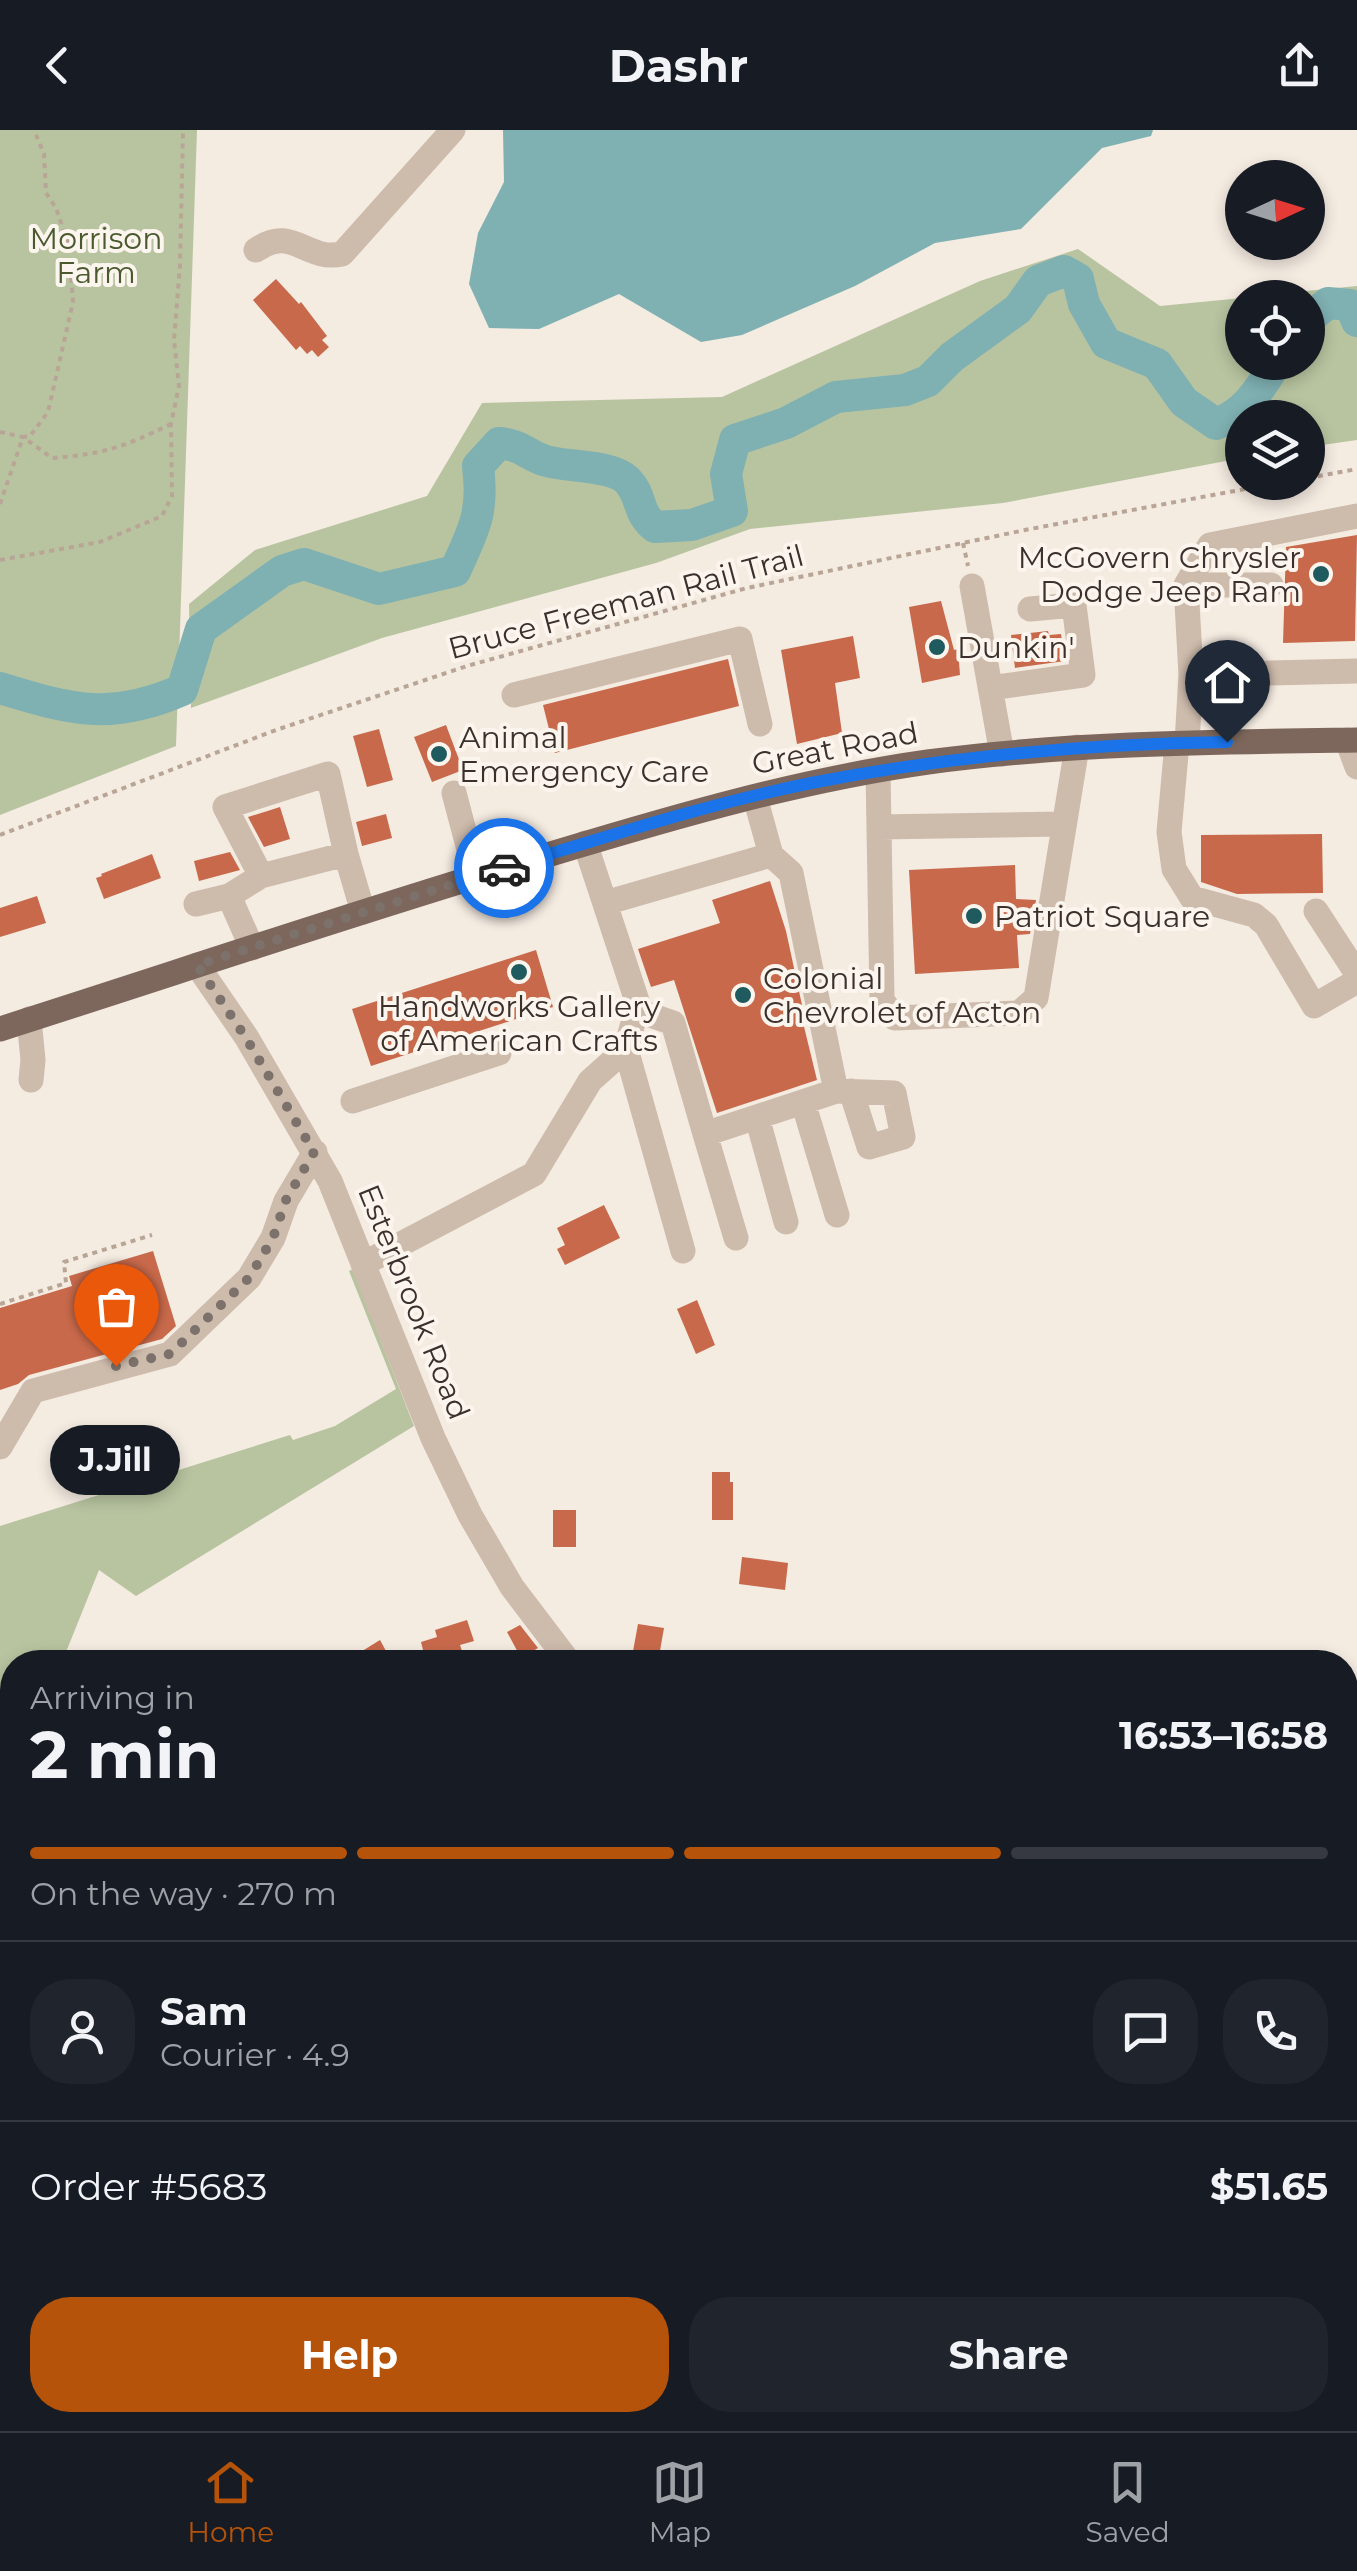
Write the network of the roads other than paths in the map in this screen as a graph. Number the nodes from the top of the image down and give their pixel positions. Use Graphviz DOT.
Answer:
graph roads {
  1 [pos="453,130"];
  2 [pos="256,250"];
  3 [pos="1357,516"];
  4 [pos="1186,585"];
  5 [pos="1271,585"];
  6 [pos="972,586"];
  7 [pos="1030,609"];
  8 [pos="1357,671"];
  9 [pos="1191,675"];
  10 [pos="990,688"];
  11 [pos="514,694"];
  12 [pos="760,724"];
  13 [pos="1352,740"];
  14 [pos="1182,743"];
  15 [pos="1077,747"];
  16 [pos="1002,754"];
  17 [pos="1357,767"];
  18 [pos="878,771"];
  19 [pos="454,793"];
  20 [pos="755,796"];
  21 [pos="1064,824"];
  22 [pos="879,827"];
  23 [pos="586,844"];
  24 [pos="346,854"];
  25 [pos="772,855"];
  26 [pos="261,876"];
  27 [pos="476,876"];
  28 [pos="228,896"];
  29 [pos="196,904"];
  30 [pos="605,904"];
  31 [pos="1316,911"];
  32 [pos="363,912"];
  33 [pos="252,948"];
  34 [pos="197,965"];
  35 [pos="1357,977"];
  36 [pos="636,1010"];
  37 [pos="30,1020"];
  38 [pos="0,1029"];
  39 [pos="626,1049"];
  40 [pos="499,1053"];
  41 [pos="30,1080"];
  42 [pos="353,1101"];
  43 [pos="803,1102"];
  44 [pos="757,1117"];
  45 [pos="705,1134"];
  46 [pos="314,1152"];
  47 [pos="837,1215"];
  48 [pos="786,1222"];
  49 [pos="736,1238"];
  50 [pos="683,1251"];
  51 [pos="363,1264"];
  52 [pos="0,1447"];
  53 [pos="560,1650"];
  1 -- 2 [label="street"];
  3 -- 4 [label="street"];
  4 -- 5 [label="street"];
  4 -- 9 [label="street"];
  6 -- 10 [label="street"];
  7 -- 10 [label="street"];
  8 -- 9 [label="street"];
  9 -- 14 [label="street"];
  10 -- 16 [label="street"];
  11 -- 12 [label="street"];
  13 -- 14 [label="main road, Great Road"];
  13 -- 17 [label="street"];
  14 -- 15 [label="main road, Great Road"];
  14 -- 35 [label="street"];
  15 -- 16 [label="main road, Great Road"];
  15 -- 21 [label="street"];
  16 -- 18 [label="main road, Great Road"];
  18 -- 20 [label="main road, Great Road"];
  18 -- 22 [label="street"];
  19 -- 27 [label="street"];
  20 -- 23 [label="main road, Great Road"];
  20 -- 25 [label="street"];
  21 -- 22 [label="street"];
  21 -- 22 [label="street"];
  23 -- 27 [label="main road, Great Road"];
  23 -- 30 [label="street"];
  24 -- 26 [label="street"];
  24 -- 26 [label="street"];
  24 -- 32 [label="street"];
  25 -- 30 [label="street"];
  25 -- 43 [label="street"];
  26 -- 28 [label="street"];
  27 -- 32 [label="main road, Great Road"];
  28 -- 29 [label="street"];
  28 -- 33 [label="street"];
  30 -- 36 [label="street"];
  31 -- 35 [label="street"];
  32 -- 33 [label="main road, Great Road"];
  33 -- 34 [label="main road, Great Road"];
  34 -- 37 [label="main road, Great Road"];
  34 -- 46 [label="street, Esterbrook Road"];
  36 -- 39 [label="street"];
  36 -- 45 [label="street"];
  37 -- 38 [label="main road, Great Road"];
  37 -- 41 [label="street"];
  39 -- 50 [label="street"];
  39 -- 51 [label="street"];
  40 -- 42 [label="street"];
  43 -- 44 [label="street"];
  43 -- 47 [label="street"];
  44 -- 45 [label="street"];
  44 -- 48 [label="street"];
  45 -- 49 [label="street"];
  46 -- 51 [label="street, Esterbrook Road"];
  46 -- 52 [label="street"];
  51 -- 53 [label="street, Esterbrook Road"];
}
